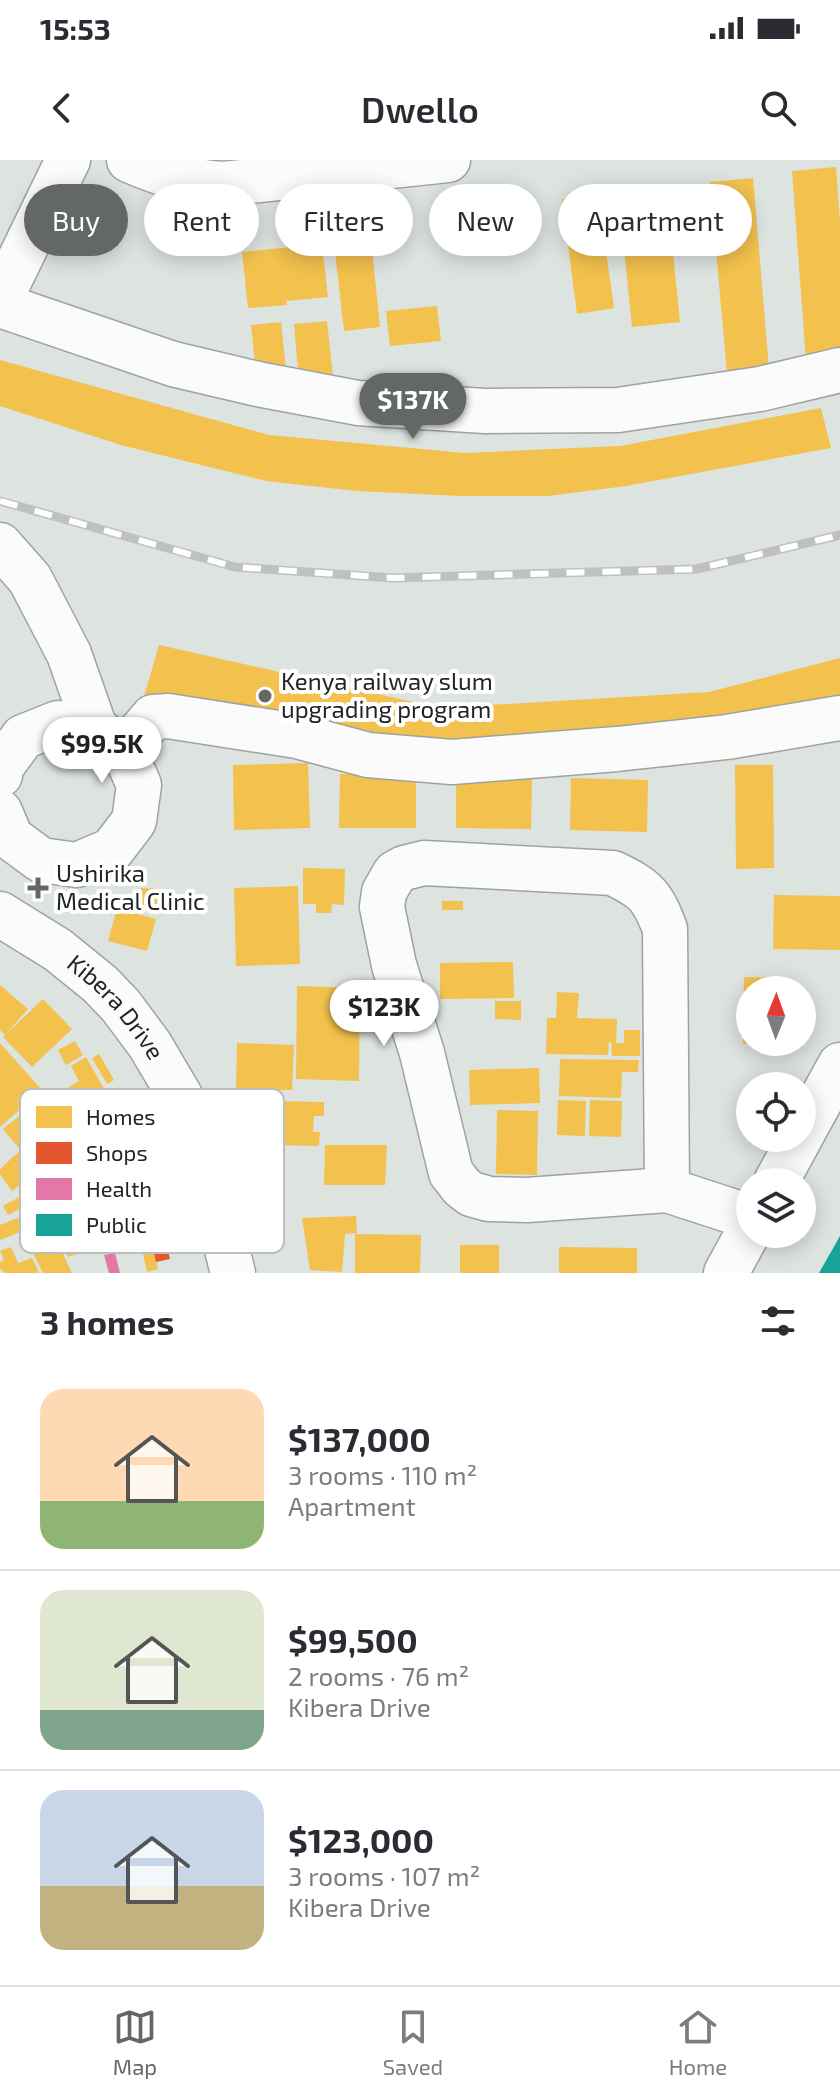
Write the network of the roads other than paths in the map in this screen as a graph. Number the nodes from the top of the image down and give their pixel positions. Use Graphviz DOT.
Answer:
graph roads {
  1 [pos="68,160"];
  2 [pos="129,160"];
  3 [pos="448,160"];
  4 [pos="0,302"];
  5 [pos="840,370"];
  6 [pos="0,545"];
  7 [pos="840,718"];
  8 [pos="110,740"];
  9 [pos="0,775"];
  10 [pos="0,812"];
  11 [pos="41,860"];
  12 [pos="3,915"];
  13 [pos="840,1065"];
  14 [pos="176,1089"];
  15 [pos="816,1109"];
  16 [pos="667,1190"];
  17 [pos="736,1212"];
  18 [pos="740,1248"];
  19 [pos="228,1253"];
  20 [pos="233,1273"];
  21 [pos="726,1273"];
  1 -- 4 [label="street"];
  2 -- 3 [label="street"];
  4 -- 5 [label="street"];
  6 -- 8 [label="street"];
  7 -- 8 [label="street"];
  8 -- 9 [label="street"];
  8 -- 11 [label="street"];
  10 -- 11 [label="street"];
  11 -- 12 [label="street"];
  12 -- 14 [label="street, Kibera Drive"];
  13 -- 15 [label="street"];
  16 -- 16 [label="street"];
  16 -- 17 [label="street"];
  18 -- 21 [label="street"];
  19 -- 20 [label="street, Kibera Drive"];
}
